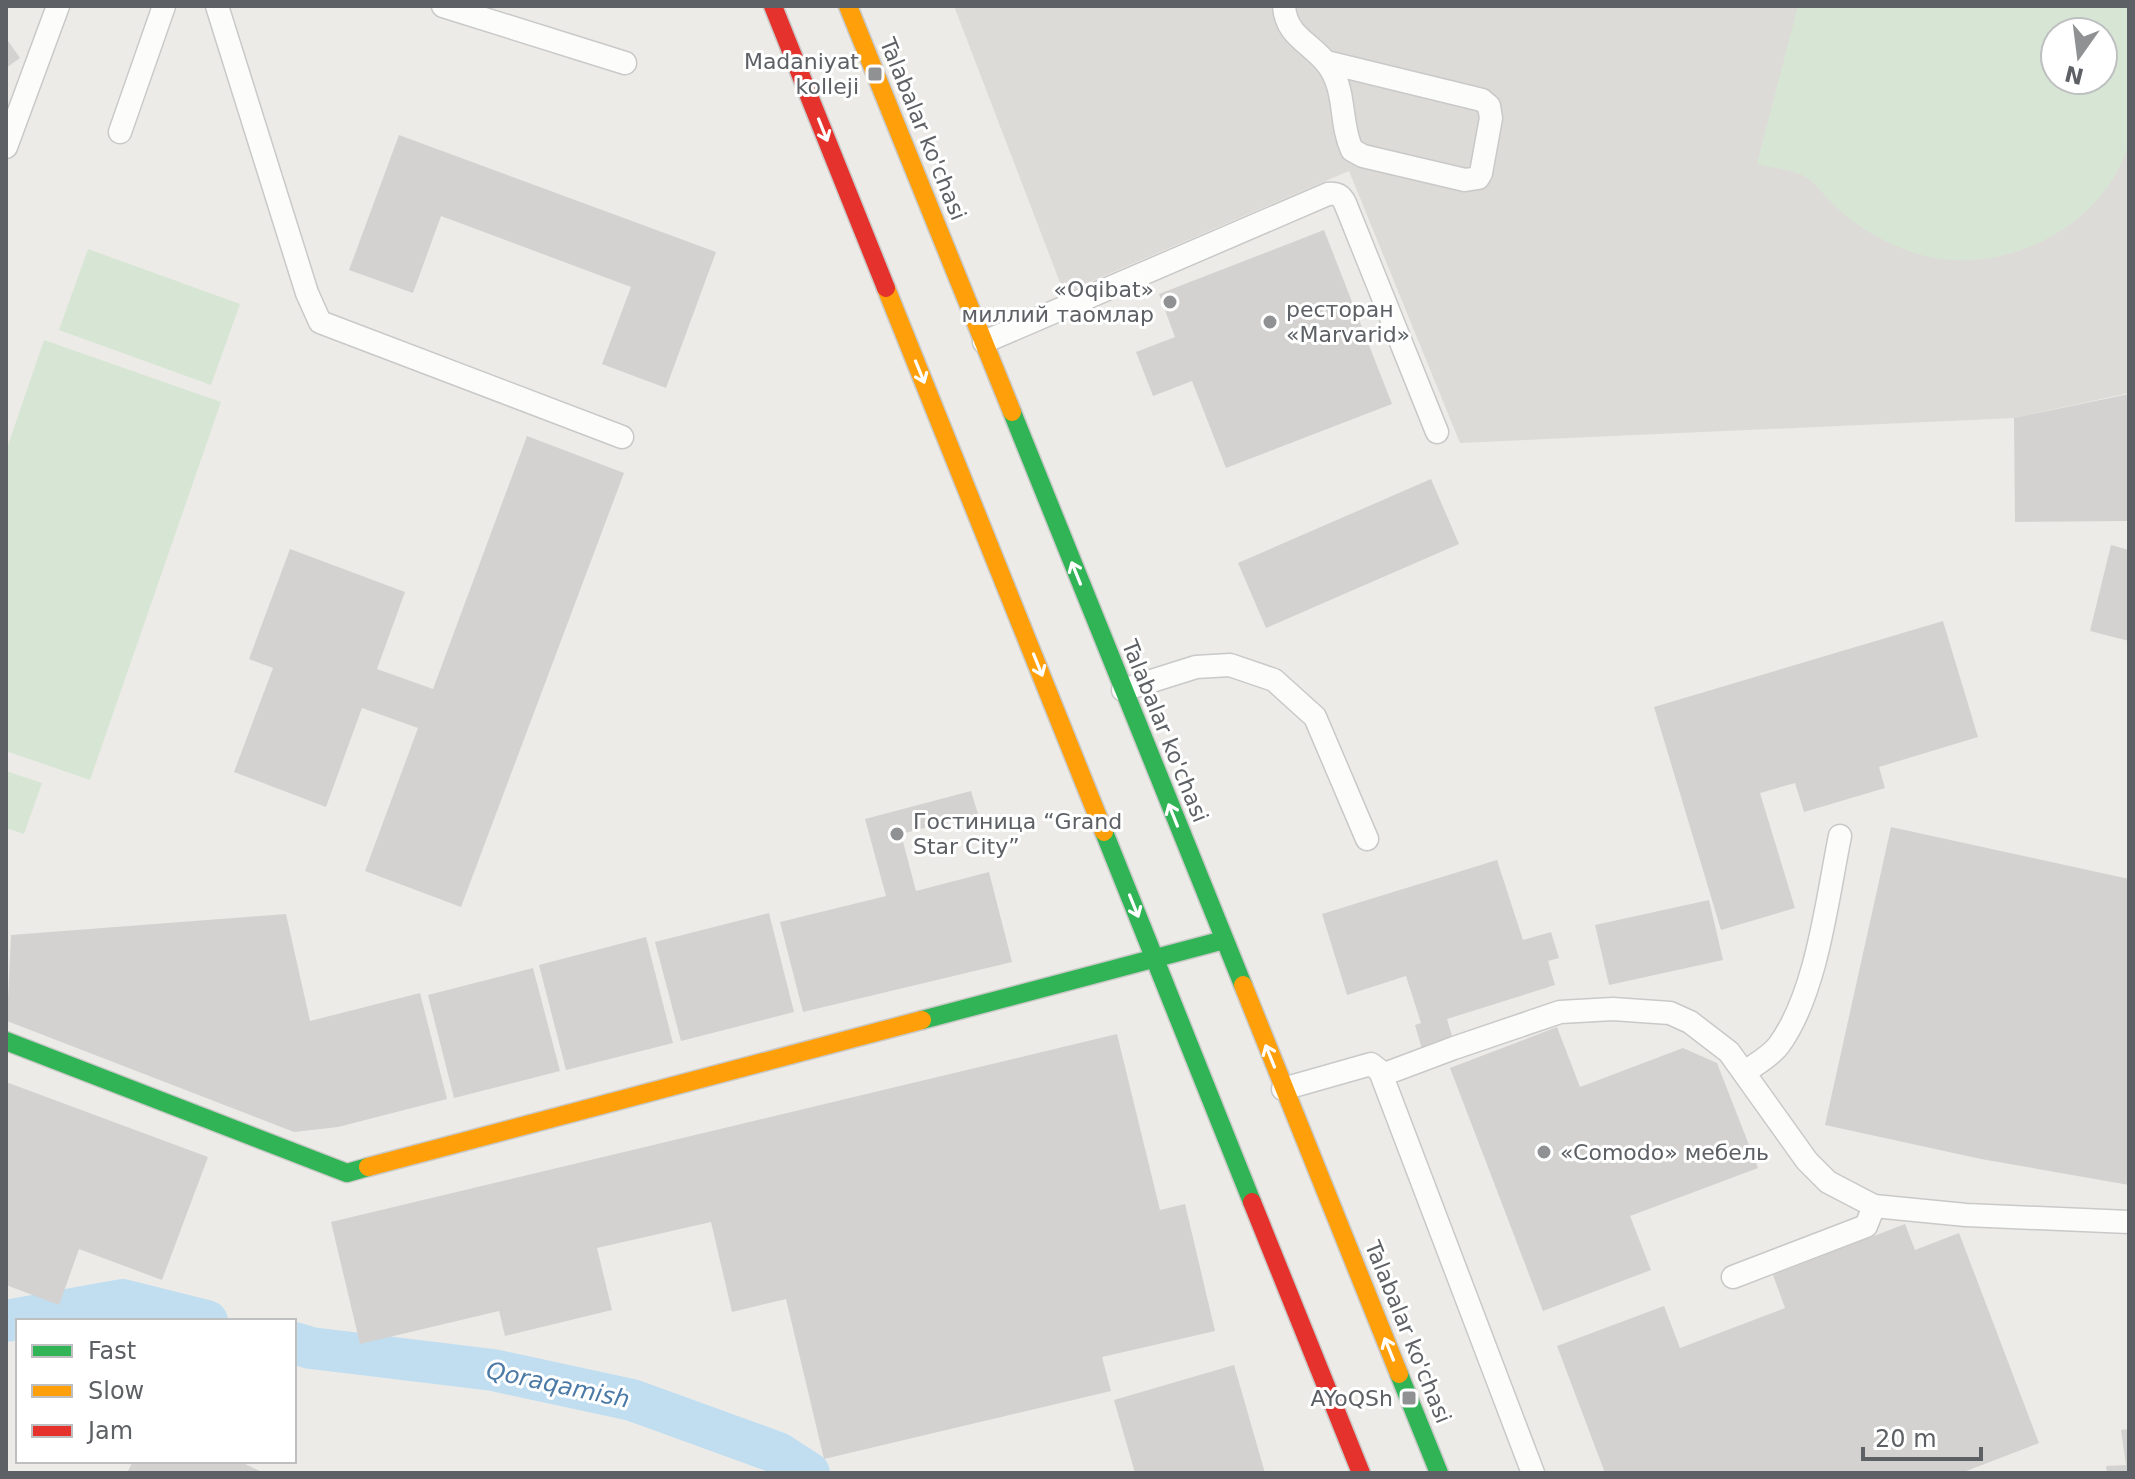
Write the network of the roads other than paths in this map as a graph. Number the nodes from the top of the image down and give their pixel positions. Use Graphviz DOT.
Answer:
graph roads {
  1 [pos="58,6"];
  2 [pos="164,6"];
  3 [pos="217,6"];
  4 [pos="443,6"];
  5 [pos="773,6"];
  6 [pos="848,6"];
  7 [pos="1284,6"];
  8 [pos="1326,62"];
  9 [pos="625,63"];
  10 [pos="11,122"];
  11 [pos="120,132"];
  12 [pos="6,147"];
  13 [pos="984,342"];
  14 [pos="1437,432"];
  15 [pos="622,437"];
  16 [pos="1123,690"];
  17 [pos="1840,836"];
  18 [pos="1367,839"];
  19 [pos="1224,940"];
  20 [pos="1155,958"];
  21 [pos="6,1041"];
  22 [pos="1745,1072"];
  23 [pos="1382,1075"];
  24 [pos="1283,1089"];
  25 [pos="1874,1206"];
  26 [pos="2129,1222"];
  27 [pos="1733,1277"];
  28 [pos="1361,1473"];
  29 [pos="1439,1473"];
  30 [pos="1533,1473"];
  1 -- 10 [label="lane"];
  2 -- 11 [label="lane"];
  3 -- 15 [label="lane"];
  4 -- 9 [label="lane"];
  5 -- 20 [label="main road, one-way"];
  6 -- 13 [label="main road, Talabalar ko'chasi"];
  7 -- 8 [label="lane"];
  8 -- 8 [label="lane"];
  10 -- 12 [label="lane"];
  13 -- 14 [label="lane"];
  16 -- 13 [label="main road, Talabalar ko'chasi, one-way"];
  16 -- 18 [label="lane"];
  19 -- 16 [label="main road, Talabalar ko'chasi, one-way"];
  17 -- 22 [label="lane"];
  19 -- 20 [label="main road"];
  24 -- 19 [label="main road, Talabalar ko'chasi, one-way"];
  20 -- 21 [label="main road"];
  20 -- 28 [label="main road"];
  22 -- 23 [label="lane"];
  22 -- 25 [label="lane"];
  23 -- 24 [label="lane"];
  23 -- 30 [label="lane"];
  29 -- 24 [label="main road, Talabalar ko'chasi, one-way"];
  25 -- 26 [label="lane"];
  25 -- 27 [label="lane"];
}
